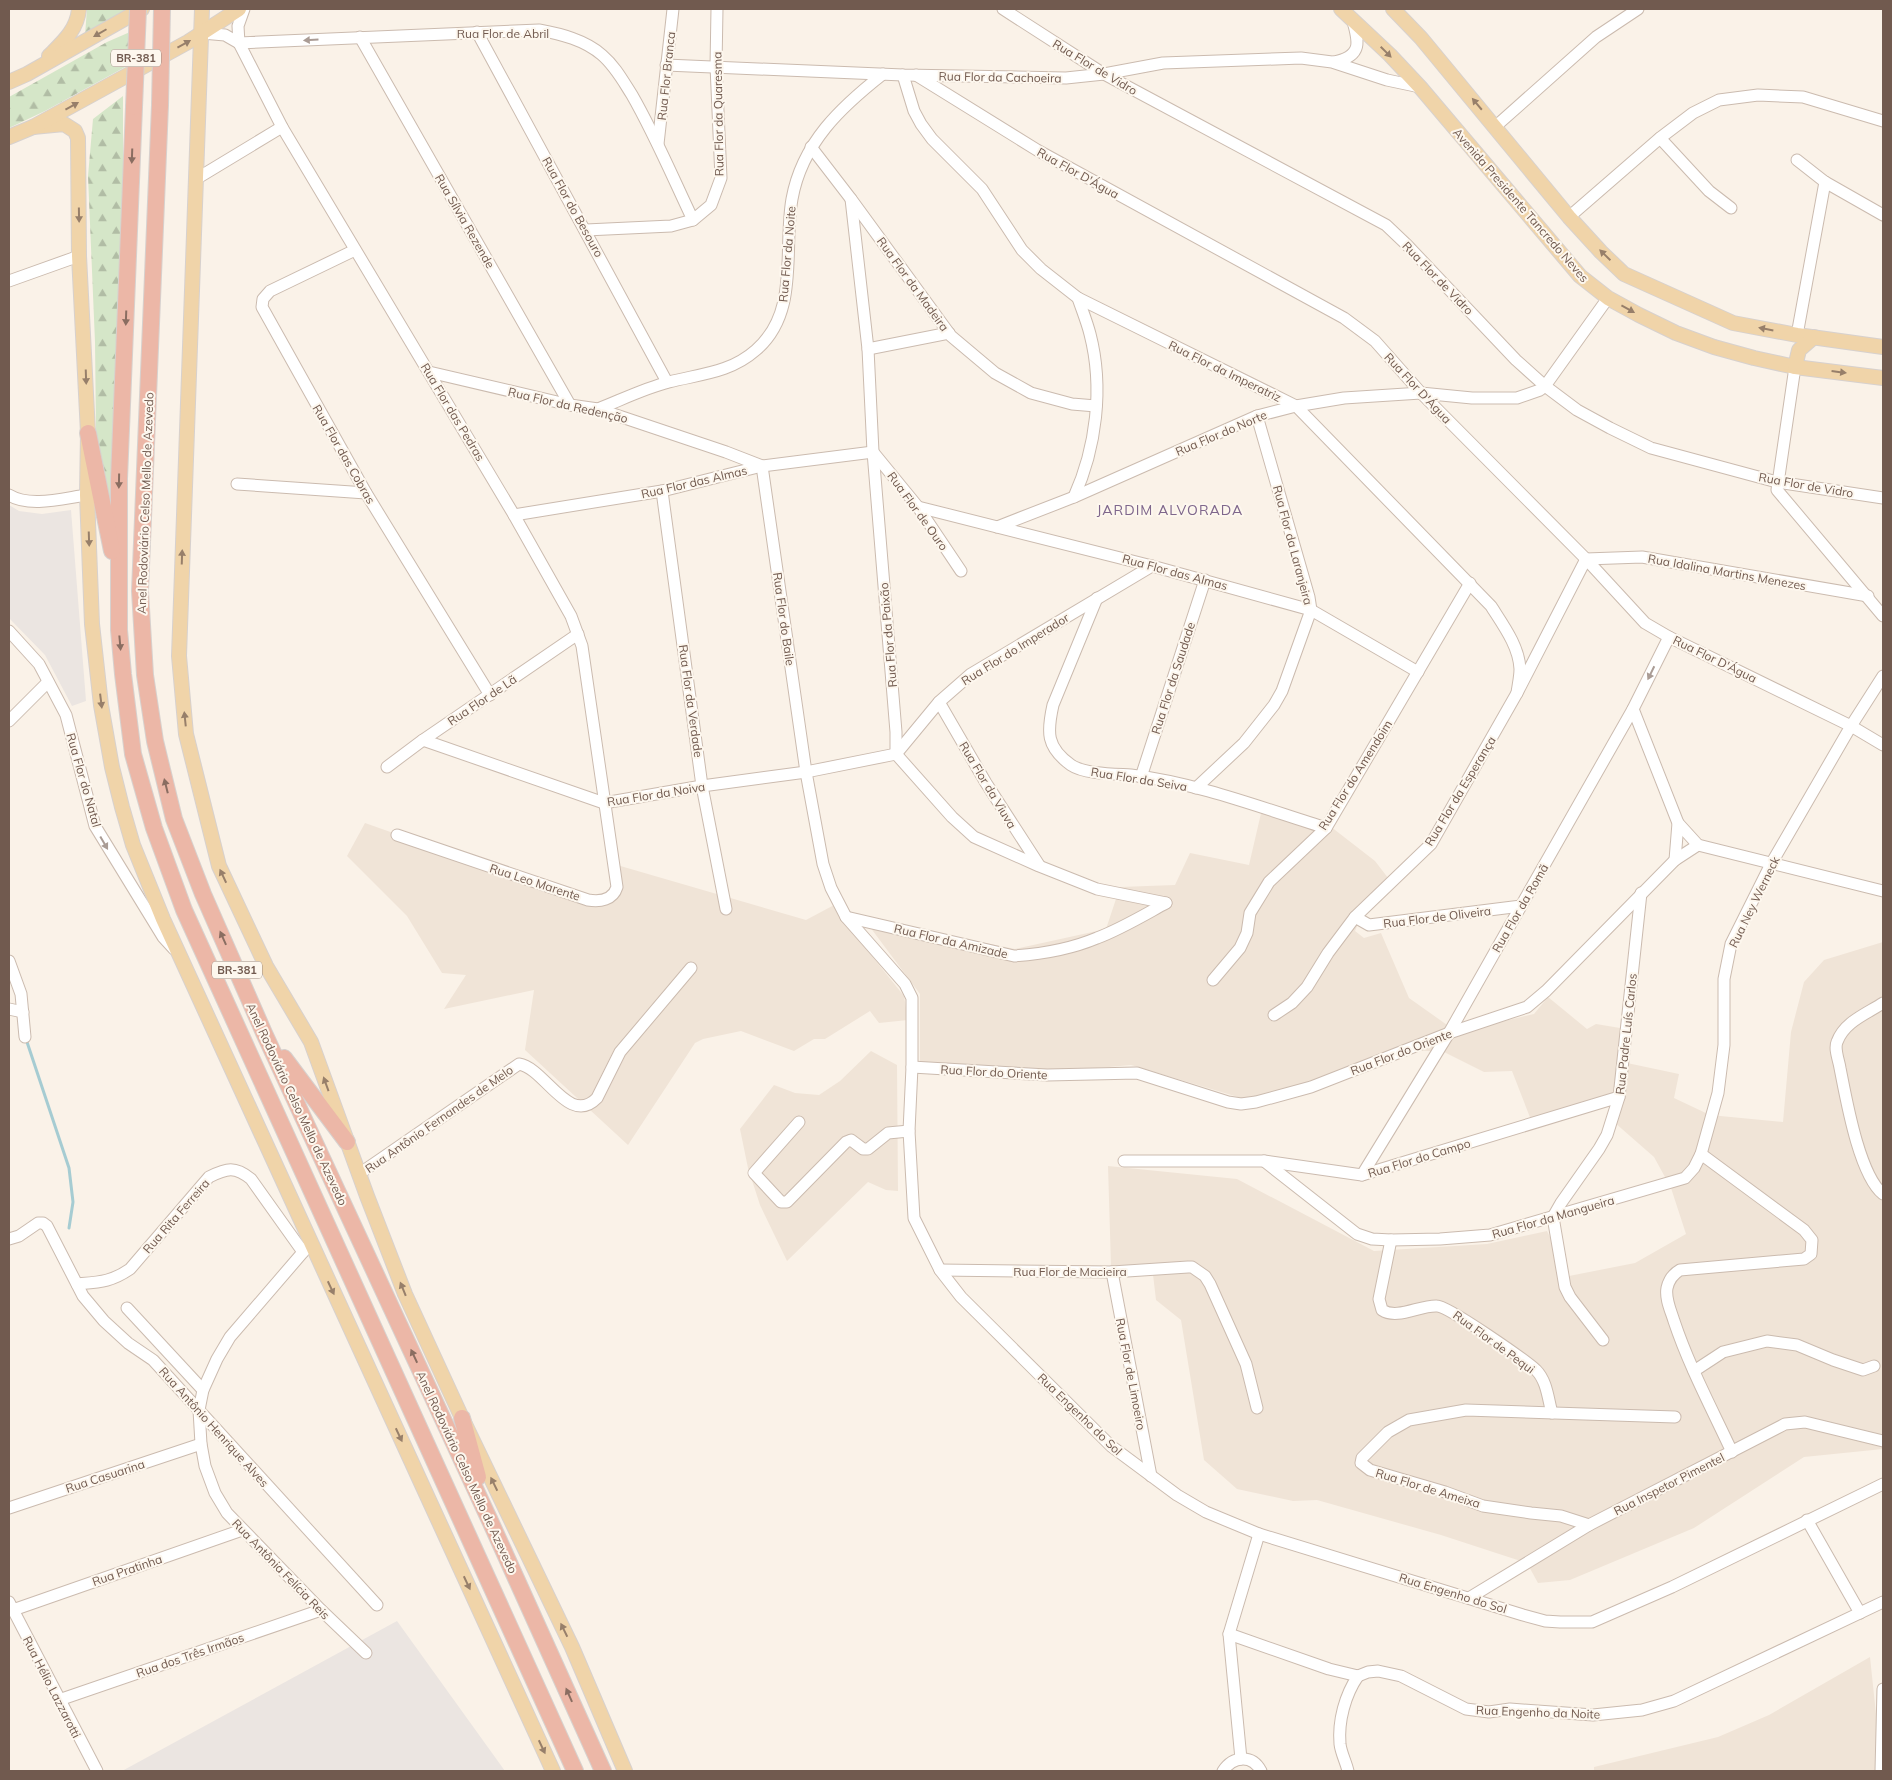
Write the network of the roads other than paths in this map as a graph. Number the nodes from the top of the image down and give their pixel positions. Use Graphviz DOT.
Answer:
graph roads {
  1 [pos="78,9"];
  2 [pos="138,9"];
  3 [pos="142,9"];
  4 [pos="162,9"];
  5 [pos="202,9"];
  6 [pos="239,9"];
  7 [pos="244,9"];
  8 [pos="673,9"];
  9 [pos="717,9"];
  10 [pos="1003,9"];
  11 [pos="1393,9"];
  12 [pos="1638,9"];
  13 [pos="1346,13"];
  14 [pos="477,32"];
  15 [pos="202,33"];
  16 [pos="360,37"];
  17 [pos="239,43"];
  18 [pos="1332,62"];
  19 [pos="666,65"];
  20 [pos="716,66"];
  21 [pos="27,74"];
  22 [pos="883,74"];
  23 [pos="1104,74"];
  24 [pos="903,75"];
  25 [pos="916,75"];
  26 [pos="9,82"];
  27 [pos="1420,87"];
  28 [pos="1883,121"];
  29 [pos="33,126"];
  30 [pos="1496,126"];
  31 [pos="282,127"];
  32 [pos="9,137"];
  33 [pos="1660,138"];
  34 [pos="658,144"];
  35 [pos="811,148"];
  36 [pos="1797,160"];
  37 [pos="196,179"];
  38 [pos="1825,182"];
  39 [pos="851,199"];
  40 [pos="1731,208"];
  41 [pos="1883,215"];
  42 [pos="1569,217"];
  43 [pos="693,220"];
  44 [pos="586,230"];
  45 [pos="355,250"];
  46 [pos="79,256"];
  47 [pos="9,281"];
  48 [pos="1078,298"];
  49 [pos="1608,298"];
  50 [pos="949,333"];
  51 [pos="1797,335"];
  52 [pos="1814,337"];
  53 [pos="1883,347"];
  54 [pos="868,349"];
  55 [pos="1795,367"];
  56 [pos="429,372"];
  57 [pos="1883,378"];
  58 [pos="667,382"];
  59 [pos="1544,386"];
  60 [pos="1421,393"];
  61 [pos="570,405"];
  62 [pos="1096,406"];
  63 [pos="1296,406"];
  64 [pos="598,409"];
  65 [pos="1257,416"];
  66 [pos="88,433"];
  67 [pos="873,452"];
  68 [pos="762,466"];
  69 [pos="1776,482"];
  70 [pos="237,484"];
  71 [pos="662,492"];
  72 [pos="366,494"];
  73 [pos="9,495"];
  74 [pos="87,495"];
  75 [pos="1074,497"];
  76 [pos="1883,498"];
  77 [pos="918,507"];
  78 [pos="514,515"];
  79 [pos="997,527"];
  80 [pos="1586,559"];
  81 [pos="1152,566"];
  82 [pos="961,571"];
  83 [pos="1205,580"];
  84 [pos="1470,583"];
  85 [pos="118,584"];
  86 [pos="1868,596"];
  87 [pos="1097,598"];
  88 [pos="1311,610"];
  89 [pos="1883,616"];
  90 [pos="9,631"];
  91 [pos="578,634"];
  92 [pos="1669,636"];
  93 [pos="1418,672"];
  94 [pos="1883,676"];
  95 [pos="48,682"];
  96 [pos="1517,693"];
  97 [pos="490,695"];
  98 [pos="939,702"];
  99 [pos="1633,709"];
  100 [pos="9,722"];
  101 [pos="1851,726"];
  102 [pos="423,740"];
  103 [pos="1883,745"];
  104 [pos="896,754"];
  105 [pos="388,767"];
  106 [pos="806,772"];
  107 [pos="1141,777"];
  108 [pos="702,786"];
  109 [pos="1196,788"];
  110 [pos="604,803"];
  111 [pos="1678,823"];
  112 [pos="1326,828"];
  113 [pos="397,835"];
  114 [pos="1698,845"];
  115 [pos="1675,860"];
  116 [pos="1771,864"];
  117 [pos="1039,866"];
  118 [pos="1883,891"];
  119 [pos="1641,893"];
  120 [pos="1521,906"];
  121 [pos="726,909"];
  122 [pos="846,917"];
  123 [pos="1355,917"];
  124 [pos="178,954"];
  125 [pos="9,961"];
  126 [pos="691,968"];
  127 [pos="1213,980"];
  128 [pos="1883,1004"];
  129 [pos="9,1009"];
  130 [pos="23,1012"];
  131 [pos="1274,1015"];
  132 [pos="264,1033"];
  133 [pos="1449,1033"];
  134 [pos="24,1037"];
  135 [pos="912,1067"];
  136 [pos="1619,1097"];
  137 [pos="799,1122"];
  138 [pos="909,1130"];
  139 [pos="347,1142"];
  140 [pos="1701,1154"];
  141 [pos="1124,1161"];
  142 [pos="1264,1162"];
  143 [pos="359,1174"];
  144 [pos="1362,1175"];
  145 [pos="1685,1178"];
  146 [pos="1883,1194"];
  147 [pos="1553,1217"];
  148 [pos="14,1238"];
  149 [pos="1391,1240"];
  150 [pos="307,1248"];
  151 [pos="940,1270"];
  152 [pos="1112,1272"];
  153 [pos="77,1284"];
  154 [pos="127,1308"];
  155 [pos="1602,1340"];
  156 [pos="1874,1366"];
  157 [pos="1694,1371"];
  158 [pos="203,1390"];
  159 [pos="1257,1408"];
  160 [pos="199,1410"];
  161 [pos="1552,1413"];
  162 [pos="1675,1417"];
  163 [pos="462,1418"];
  164 [pos="1883,1441"];
  165 [pos="201,1444"];
  166 [pos="1732,1452"];
  167 [pos="1150,1476"];
  168 [pos="1883,1484"];
  169 [pos="9,1508"];
  170 [pos="1807,1520"];
  171 [pos="491,1523"];
  172 [pos="1589,1525"];
  173 [pos="242,1530"];
  174 [pos="1259,1534"];
  175 [pos="1469,1598"];
  176 [pos="1883,1602"];
  177 [pos="11,1606"];
  178 [pos="377,1606"];
  179 [pos="320,1610"];
  180 [pos="1860,1613"];
  181 [pos="1229,1634"];
  182 [pos="366,1653"];
  183 [pos="1358,1676"];
  184 [pos="1883,1689"];
  185 [pos="59,1700"];
  186 [pos="584,1728"];
  187 [pos="1241,1758"];
  188 [pos="96,1771"];
  189 [pos="553,1771"];
  190 [pos="575,1771"];
  191 [pos="603,1771"];
  192 [pos="617,1771"];
  193 [pos="625,1771"];
  194 [pos="1223,1771"];
  195 [pos="1261,1771"];
  196 [pos="1348,1771"];
  197 [pos="1881,1771"];
  1 -- 21 [label="main road"];
  2 -- 85 [label="highway, Anel Rodoviário Celso Mello de Azevedo / BR-381, one-way, bridge"];
  3 -- 21 [label="main road, one-way"];
  132 -- 4 [label="highway, Anel Rodoviário Celso Mello de Azevedo / BR-381, one-way, bridge"];
  5 -- 15 [label="main road, Anel Rodoviário Celso Mello de Azevedo"];
  6 -- 15 [label="main road"];
  7 -- 17 [label="street"];
  8 -- 19 [label="street, Rua Flor Branca"];
  9 -- 20 [label="street, Rua Flor da Quaresma"];
  10 -- 23 [label="street, Rua Flor de Vidro"];
  30 -- 11 [label="main road, one-way"];
  12 -- 30 [label="street"];
  13 -- 18 [label="street"];
  13 -- 27 [label="main road, Avenida Presidente Tancredo Neves, one-way"];
  14 -- 16 [label="street, Rua Flor de Abril"];
  14 -- 34 [label="street, Rua Flor de Abril"];
  14 -- 44 [label="street, Rua Flor do Besouro"];
  15 -- 17 [label="street"];
  29 -- 15 [label="main road, one-way"];
  15 -- 37 [label="main road, Anel Rodoviário Celso Mello de Azevedo"];
  16 -- 17 [label="street, Rua Flor de Abril, one-way"];
  16 -- 61 [label="street, Rua Sílvia Rezende"];
  17 -- 31 [label="street, Rua Flor das Pedras"];
  18 -- 23 [label="street, Rua Flor da Cachoeira"];
  18 -- 27 [label="street, Rua Flor da Cachoeira"];
  19 -- 20 [label="street, Rua Flor da Cachoeira"];
  19 -- 34 [label="street, Rua Flor Branca"];
  20 -- 22 [label="street, Rua Flor da Cachoeira"];
  20 -- 43 [label="street, Rua Flor da Quaresma"];
  21 -- 26 [label="main road"];
  22 -- 24 [label="street, Rua Flor da Cachoeira"];
  22 -- 35 [label="street, Rua Flor da Noite"];
  23 -- 25 [label="street, Rua Flor da Cachoeira"];
  23 -- 59 [label="street, Rua Flor de Vidro"];
  24 -- 25 [label="street, Rua Flor da Cachoeira"];
  24 -- 48 [label="street, Rua Flor da Imperatriz"];
  25 -- 60 [label="street, Rua Flor D'Água"];
  27 -- 49 [label="main road, Avenida Presidente Tancredo Neves"];
  28 -- 33 [label="street"];
  29 -- 32 [label="main road"];
  29 -- 46 [label="main road, one-way"];
  30 -- 42 [label="main road"];
  31 -- 37 [label="street"];
  31 -- 45 [label="street, Rua Flor das Pedras"];
  33 -- 40 [label="street"];
  33 -- 42 [label="street"];
  34 -- 43 [label="street, Rua Flor de Abril"];
  35 -- 39 [label="street, Rua Flor da Madeira"];
  35 -- 58 [label="street, Rua Flor da Noite"];
  36 -- 38 [label="street"];
  139 -- 37 [label="main road, Anel Rodoviário Celso Mello de Azevedo, one-way"];
  38 -- 41 [label="street"];
  38 -- 51 [label="street"];
  39 -- 50 [label="street, Rua Flor da Madeira"];
  39 -- 54 [label="street, Rua Flor da Paixão"];
  51 -- 42 [label="main road, one-way"];
  43 -- 44 [label="street, Rua Flor da Quaresma"];
  44 -- 58 [label="street, Rua Flor do Besouro"];
  45 -- 56 [label="street, Rua Flor das Pedras"];
  45 -- 72 [label="street, Rua Flor das Cobras"];
  46 -- 47 [label="street"];
  46 -- 66 [label="main road, one-way"];
  48 -- 62 [label="street"];
  48 -- 63 [label="street, Rua Flor da Imperatriz"];
  49 -- 55 [label="main road, Avenida Presidente Tancredo Neves, one-way"];
  49 -- 59 [label="street"];
  50 -- 54 [label="street"];
  50 -- 62 [label="street, Rua Flor da Madeira"];
  51 -- 52 [label="main road"];
  52 -- 53 [label="main road"];
  52 -- 55 [label="main road"];
  54 -- 67 [label="street, Rua Flor da Paixão"];
  55 -- 57 [label="main road, Avenida Presidente Tancredo Neves, one-way"];
  55 -- 69 [label="street"];
  56 -- 61 [label="street, Rua Flor da Redenção"];
  56 -- 78 [label="street, Rua Flor das Pedras"];
  58 -- 64 [label="street, Rua Flor da Noite"];
  59 -- 60 [label="street, Rua Flor do Norte"];
  59 -- 69 [label="street, Rua Flor de Vidro"];
  60 -- 63 [label="street, Rua Flor do Norte"];
  60 -- 80 [label="street, Rua Flor D'Água"];
  61 -- 64 [label="street, Rua Flor da Redenção"];
  62 -- 75 [label="street"];
  63 -- 65 [label="street, Rua Flor do Norte"];
  63 -- 84 [label="street, Rua Flor da Imperatriz"];
  64 -- 68 [label="street, Rua Flor da Redenção"];
  65 -- 75 [label="street, Rua Flor do Norte"];
  65 -- 88 [label="street, Rua Flor da Laranjeira"];
  66 -- 74 [label="main road"];
  66 -- 85 [label="highway"];
  67 -- 68 [label="street, Rua Flor das Almas"];
  67 -- 77 [label="street, Rua Flor de Ouro"];
  67 -- 104 [label="street, Rua Flor da Paixão"];
  68 -- 71 [label="street, Rua Flor das Almas"];
  68 -- 106 [label="street, Rua Flor do Baile"];
  69 -- 76 [label="street, Rua Flor de Vidro"];
  69 -- 86 [label="street"];
  70 -- 72 [label="street"];
  71 -- 78 [label="street, Rua Flor das Almas"];
  71 -- 108 [label="street, Rua Flor da Verdade"];
  72 -- 97 [label="street, Rua Flor das Cobras"];
  73 -- 74 [label="street"];
  74 -- 124 [label="main road, one-way"];
  75 -- 79 [label="street, Rua Flor do Norte"];
  77 -- 79 [label="street, Rua Flor das Almas"];
  77 -- 82 [label="street, Rua Flor de Ouro"];
  78 -- 91 [label="street, Rua Flor das Pedras"];
  79 -- 81 [label="street, Rua Flor das Almas"];
  80 -- 86 [label="street, Rua Idalina Martins Menezes"];
  80 -- 92 [label="street, Rua Flor D'Água"];
  80 -- 96 [label="street, Rua Flor da Esperança"];
  81 -- 83 [label="street, Rua Flor das Almas"];
  81 -- 87 [label="street, Rua Flor do Imperador"];
  83 -- 88 [label="street, Rua Flor das Almas"];
  83 -- 107 [label="street, Rua Flor da Saudade"];
  84 -- 93 [label="street, Rua Flor do Amendoim"];
  84 -- 96 [label="street, Rua Flor da Imperatriz"];
  85 -- 190 [label="highway, Anel Rodoviário Celso Mello de Azevedo / BR-381, one-way"];
  86 -- 89 [label="street"];
  87 -- 98 [label="street, Rua Flor do Imperador"];
  87 -- 107 [label="street, Rua Flor da Seiva"];
  88 -- 93 [label="street, Rua Flor das Almas"];
  88 -- 109 [label="street, Rua Flor da Laranjeira"];
  90 -- 95 [label="street, Rua Flor do Natal"];
  91 -- 97 [label="street, Rua Flor de Lã"];
  91 -- 110 [label="street, Rua Flor das Pedras"];
  92 -- 99 [label="street, Rua Flor da Romã, one-way"];
  92 -- 101 [label="street, Rua Flor D'Água"];
  93 -- 112 [label="street, Rua Flor do Amendoim"];
  94 -- 101 [label="street, Rua Ney Werneck"];
  95 -- 100 [label="street"];
  95 -- 124 [label="street, Rua Flor do Natal, one-way"];
  96 -- 123 [label="street, Rua Flor da Esperança"];
  97 -- 102 [label="street, Rua Flor de Lã"];
  98 -- 104 [label="street, Rua Flor do Imperador"];
  98 -- 117 [label="street, Rua Flor da Viuva"];
  99 -- 111 [label="street"];
  99 -- 120 [label="street, Rua Flor da Romã"];
  101 -- 103 [label="street, Rua Flor D'Água"];
  101 -- 116 [label="street, Rua Ney Werneck"];
  102 -- 105 [label="street, Rua Flor de Lã"];
  102 -- 110 [label="street, Rua Flor da Noiva"];
  104 -- 106 [label="street, Rua Flor da Noiva"];
  104 -- 117 [label="street"];
  106 -- 108 [label="street, Rua Flor da Noiva"];
  106 -- 122 [label="street, Rua Engenho do Sol"];
  107 -- 109 [label="street, Rua Flor da Seiva"];
  108 -- 110 [label="street, Rua Flor da Noiva"];
  108 -- 121 [label="street, Rua Flor da Verdade"];
  109 -- 112 [label="street, Rua Flor da Seiva"];
  110 -- 113 [label="street, Rua Leo Marente"];
  111 -- 114 [label="street"];
  111 -- 115 [label="street"];
  112 -- 127 [label="street, Rua Flor do Amendoim"];
  114 -- 115 [label="street, Rua Flor do Oriente"];
  114 -- 116 [label="street"];
  115 -- 119 [label="street, Rua Flor do Oriente"];
  116 -- 118 [label="street"];
  116 -- 140 [label="street, Rua Ney Werneck"];
  117 -- 122 [label="street, Rua Flor da Amizade"];
  119 -- 133 [label="street, Rua Flor do Oriente"];
  119 -- 136 [label="street, Rua Padre Luís Carlos"];
  120 -- 123 [label="street, Rua Flor de Oliveira"];
  120 -- 133 [label="street, Rua Flor da Romã"];
  122 -- 135 [label="street, Rua Engenho do Sol"];
  123 -- 131 [label="street, Rua Flor da Esperança"];
  124 -- 150 [label="main road"];
  125 -- 130 [label="street"];
  126 -- 143 [label="street, Rua Antônio Fernandes de Melo"];
  128 -- 146 [label="street"];
  129 -- 130 [label="street"];
  130 -- 134 [label="street"];
  132 -- 139 [label="highway"];
  171 -- 132 [label="highway, Anel Rodoviário Celso Mello de Azevedo / BR-381, one-way"];
  133 -- 135 [label="street, Rua Flor do Oriente"];
  133 -- 144 [label="street, Rua Flor da Romã"];
  135 -- 138 [label="street, Rua Engenho do Sol"];
  136 -- 144 [label="street, Rua Flor do Campo"];
  136 -- 147 [label="street, Rua Padre Luís Carlos"];
  137 -- 138 [label="street"];
  138 -- 151 [label="street, Rua Engenho do Sol"];
  139 -- 143 [label="main road, Anel Rodoviário Celso Mello de Azevedo"];
  140 -- 145 [label="street, Rua Ney Werneck"];
  140 -- 157 [label="street"];
  141 -- 142 [label="street, Rua Flor do Campo"];
  142 -- 144 [label="street, Rua Flor do Campo"];
  142 -- 149 [label="street, Rua Flor da Mangueira"];
  163 -- 143 [label="main road, Anel Rodoviário Celso Mello de Azevedo, one-way"];
  145 -- 147 [label="street, Rua Flor da Mangueira"];
  147 -- 149 [label="street, Rua Flor da Mangueira"];
  147 -- 155 [label="street"];
  148 -- 153 [label="street, Rua Antônio Henrique Alves"];
  149 -- 161 [label="street, Rua Flor de Pequi"];
  150 -- 153 [label="street, Rua Rita Ferreira"];
  150 -- 158 [label="street, Rua Antônia Felícia Reis"];
  150 -- 189 [label="main road, one-way"];
  151 -- 152 [label="street, Rua Flor de Macieira"];
  151 -- 167 [label="street, Rua Engenho do Sol"];
  152 -- 159 [label="street, Rua Flor de Macieira"];
  152 -- 167 [label="street, Rua Flor de Limoeiro"];
  153 -- 160 [label="street, Rua Antônio Henrique Alves"];
  154 -- 158 [label="street, Rua Antônio Henrique Alves"];
  156 -- 157 [label="street"];
  157 -- 166 [label="street"];
  158 -- 160 [label="street, Rua Antônia Felícia Reis"];
  160 -- 165 [label="street, Rua Antônia Felícia Reis"];
  160 -- 178 [label="street, Rua Antônio Henrique Alves"];
  161 -- 162 [label="street, Rua Flor de Ameixa"];
  161 -- 172 [label="street, Rua Flor de Ameixa"];
  163 -- 171 [label="highway"];
  193 -- 163 [label="main road, Anel Rodoviário Celso Mello de Azevedo, one-way"];
  164 -- 166 [label="street, Rua Inspetor Pimentel"];
  165 -- 169 [label="street, Rua Casuarina"];
  165 -- 173 [label="street, Rua Antônia Felícia Reis"];
  166 -- 172 [label="street, Rua Inspetor Pimentel"];
  167 -- 174 [label="street, Rua Engenho do Sol"];
  168 -- 170 [label="street, Rua Engenho do Sol"];
  170 -- 175 [label="street, Rua Engenho do Sol"];
  170 -- 180 [label="street"];
  186 -- 171 [label="highway, Anel Rodoviário Celso Mello de Azevedo / BR-381, one-way"];
  172 -- 175 [label="street, Rua Inspetor Pimentel"];
  173 -- 177 [label="street, Rua Pratinha"];
  173 -- 179 [label="street, Rua Antônia Felícia Reis"];
  174 -- 175 [label="street, Rua Engenho do Sol"];
  174 -- 181 [label="street"];
  176 -- 180 [label="street, Rua Engenho da Noite"];
  177 -- 185 [label="street, Rua Hélio Lazzarotti"];
  179 -- 182 [label="street, Rua Antônia Felícia Reis"];
  179 -- 185 [label="street, Rua dos Três Irmãos"];
  180 -- 183 [label="street, Rua Engenho da Noite"];
  181 -- 183 [label="street"];
  181 -- 187 [label="street"];
  183 -- 196 [label="street"];
  184 -- 197 [label="street"];
  185 -- 188 [label="street, Rua Hélio Lazzarotti"];
  186 -- 191 [label="highway, Anel Rodoviário Celso Mello de Azevedo / BR-381"];
  186 -- 192 [label="highway"];
  187 -- 194 [label="street"];
  187 -- 195 [label="street"];
}
